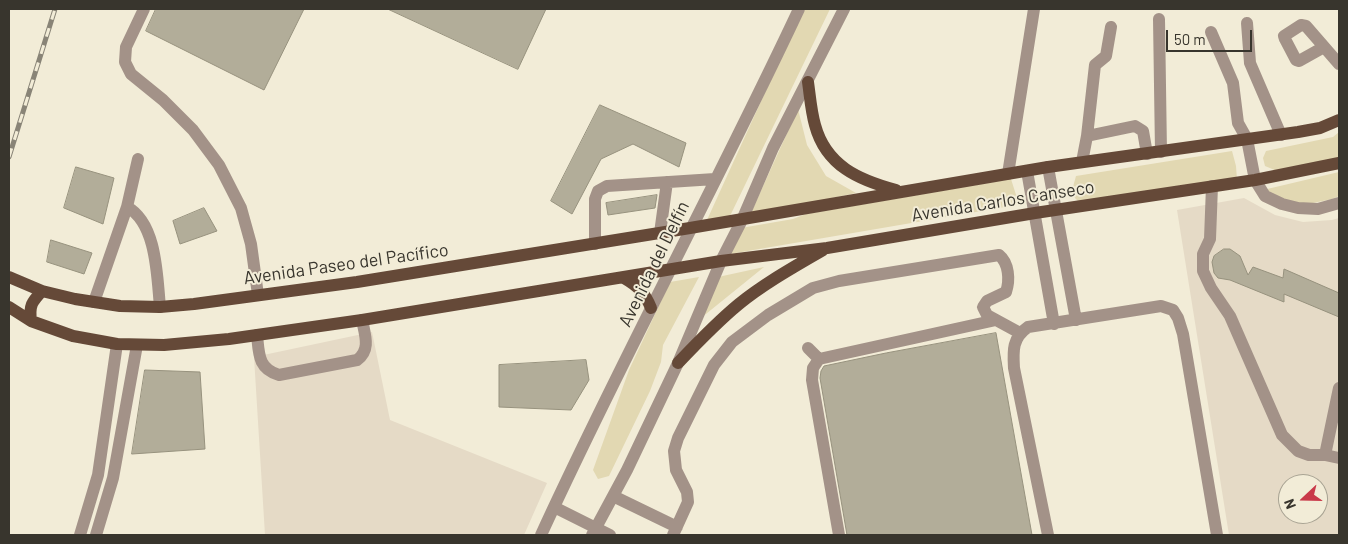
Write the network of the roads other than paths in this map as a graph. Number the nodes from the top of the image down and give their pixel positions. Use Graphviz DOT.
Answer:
graph roads {
  1 [pos="144,9"];
  2 [pos="799,9"];
  3 [pos="844,9"];
  4 [pos="1034,9"];
  5 [pos="1158,19"];
  6 [pos="1247,23"];
  7 [pos="1111,27"];
  8 [pos="1210,32"];
  9 [pos="1324,47"];
  10 [pos="1339,64"];
  11 [pos="808,82"];
  12 [pos="1339,120"];
  13 [pos="1281,135"];
  14 [pos="1087,136"];
  15 [pos="1246,139"];
  16 [pos="1161,152"];
  17 [pos="1147,154"];
  18 [pos="138,159"];
  19 [pos="1082,162"];
  20 [pos="1339,163"];
  21 [pos="1048,167"];
  22 [pos="1027,171"];
  23 [pos="1008,174"];
  24 [pos="715,179"];
  25 [pos="1255,180"];
  26 [pos="667,182"];
  27 [pos="1212,186"];
  28 [pos="901,191"];
  29 [pos="1339,203"];
  30 [pos="127,207"];
  31 [pos="1056,210"];
  32 [pos="1035,213"];
  33 [pos="742,220"];
  34 [pos="690,228"];
  35 [pos="660,233"];
  36 [pos="595,244"];
  37 [pos="827,248"];
  38 [pos="721,261"];
  39 [pos="671,270"];
  40 [pos="9,277"];
  41 [pos="624,278"];
  42 [pos="42,291"];
  43 [pos="258,295"];
  44 [pos="94,302"];
  45 [pos="9,307"];
  46 [pos="160,307"];
  47 [pos="651,308"];
  48 [pos="362,320"];
  49 [pos="996,320"];
  50 [pos="1076,320"];
  51 [pos="31,321"];
  52 [pos="1054,324"];
  53 [pos="1020,333"];
  54 [pos="257,334"];
  55 [pos="117,344"];
  56 [pos="137,345"];
  57 [pos="808,348"];
  58 [pos="819,359"];
  59 [pos="678,363"];
  60 [pos="1339,388"];
  61 [pos="1325,455"];
  62 [pos="1339,458"];
  63 [pos="613,496"];
  64 [pos="554,507"];
  65 [pos="675,531"];
  66 [pos="594,532"];
  67 [pos="80,535"];
  68 [pos="96,535"];
  69 [pos="541,535"];
  70 [pos="610,535"];
  71 [pos="840,535"];
  72 [pos="1048,535"];
  73 [pos="1216,535"];
  1 -- 43 [label="street"];
  2 -- 24 [label="street, Avenida del Delfín"];
  3 -- 11 [label="street"];
  4 -- 23 [label="street"];
  5 -- 16 [label="street"];
  6 -- 13 [label="street"];
  7 -- 14 [label="street"];
  8 -- 15 [label="street"];
  9 -- 10 [label="street"];
  11 -- 28 [label="main road"];
  11 -- 33 [label="street"];
  12 -- 13 [label="main road, Avenida Carlos Canseco"];
  13 -- 15 [label="main road, Avenida Carlos Canseco"];
  14 -- 17 [label="street"];
  14 -- 19 [label="street"];
  15 -- 16 [label="main road, Avenida Carlos Canseco"];
  15 -- 25 [label="street"];
  16 -- 17 [label="main road, Avenida Carlos Canseco"];
  17 -- 19 [label="main road, Avenida Carlos Canseco"];
  18 -- 30 [label="street"];
  19 -- 21 [label="main road, Avenida Carlos Canseco"];
  20 -- 25 [label="main road, Avenida Carlos Canseco"];
  21 -- 22 [label="main road, Avenida Carlos Canseco"];
  21 -- 31 [label="street"];
  22 -- 23 [label="main road, Avenida Carlos Canseco"];
  22 -- 32 [label="street"];
  23 -- 28 [label="main road, Avenida Carlos Canseco"];
  24 -- 26 [label="street"];
  24 -- 34 [label="street, Avenida del Delfín"];
  25 -- 27 [label="main road, Avenida Carlos Canseco"];
  25 -- 29 [label="street"];
  26 -- 35 [label="street"];
  26 -- 36 [label="street"];
  27 -- 31 [label="main road, Avenida Carlos Canseco"];
  27 -- 61 [label="street"];
  28 -- 33 [label="main road, Avenida Carlos Canseco"];
  30 -- 44 [label="street"];
  30 -- 46 [label="street"];
  31 -- 32 [label="main road, Avenida Carlos Canseco"];
  31 -- 50 [label="street"];
  32 -- 37 [label="main road, Avenida Carlos Canseco"];
  32 -- 52 [label="street"];
  33 -- 34 [label="main road, Avenida Carlos Canseco"];
  33 -- 38 [label="street"];
  34 -- 35 [label="main road, Avenida Paseo del Pacífico"];
  34 -- 39 [label="street, Avenida del Delfín"];
  35 -- 36 [label="main road, Avenida Paseo del Pacífico"];
  36 -- 43 [label="main road, Avenida Paseo del Pacífico"];
  37 -- 38 [label="main road, Avenida Carlos Canseco"];
  37 -- 59 [label="main road"];
  38 -- 39 [label="main road, Avenida Carlos Canseco"];
  38 -- 59 [label="street"];
  39 -- 41 [label="main road"];
  39 -- 47 [label="street, Avenida del Delfín"];
  40 -- 42 [label="main road, Avenida Paseo del Pacífico"];
  41 -- 47 [label="main road"];
  41 -- 48 [label="main road"];
  42 -- 44 [label="main road, Avenida Paseo del Pacífico"];
  42 -- 51 [label="main road"];
  43 -- 46 [label="main road, Avenida Paseo del Pacífico"];
  44 -- 46 [label="main road, Avenida Paseo del Pacífico"];
  45 -- 51 [label="main road"];
  47 -- 64 [label="street, Avenida del Delfín"];
  48 -- 54 [label="main road"];
  48 -- 54 [label="street"];
  49 -- 53 [label="street"];
  49 -- 58 [label="street"];
  49 -- 65 [label="street"];
  50 -- 52 [label="street"];
  50 -- 73 [label="street"];
  51 -- 55 [label="main road"];
  52 -- 53 [label="street"];
  53 -- 72 [label="street"];
  54 -- 56 [label="main road"];
  55 -- 56 [label="main road"];
  55 -- 67 [label="street"];
  56 -- 68 [label="street"];
  57 -- 58 [label="street"];
  58 -- 71 [label="street"];
  59 -- 63 [label="street"];
  60 -- 61 [label="street"];
  61 -- 62 [label="street"];
  63 -- 65 [label="street"];
  63 -- 66 [label="street"];
  64 -- 66 [label="street"];
  64 -- 69 [label="street, Avenida del Delfín"];
  66 -- 70 [label="street"];
}
